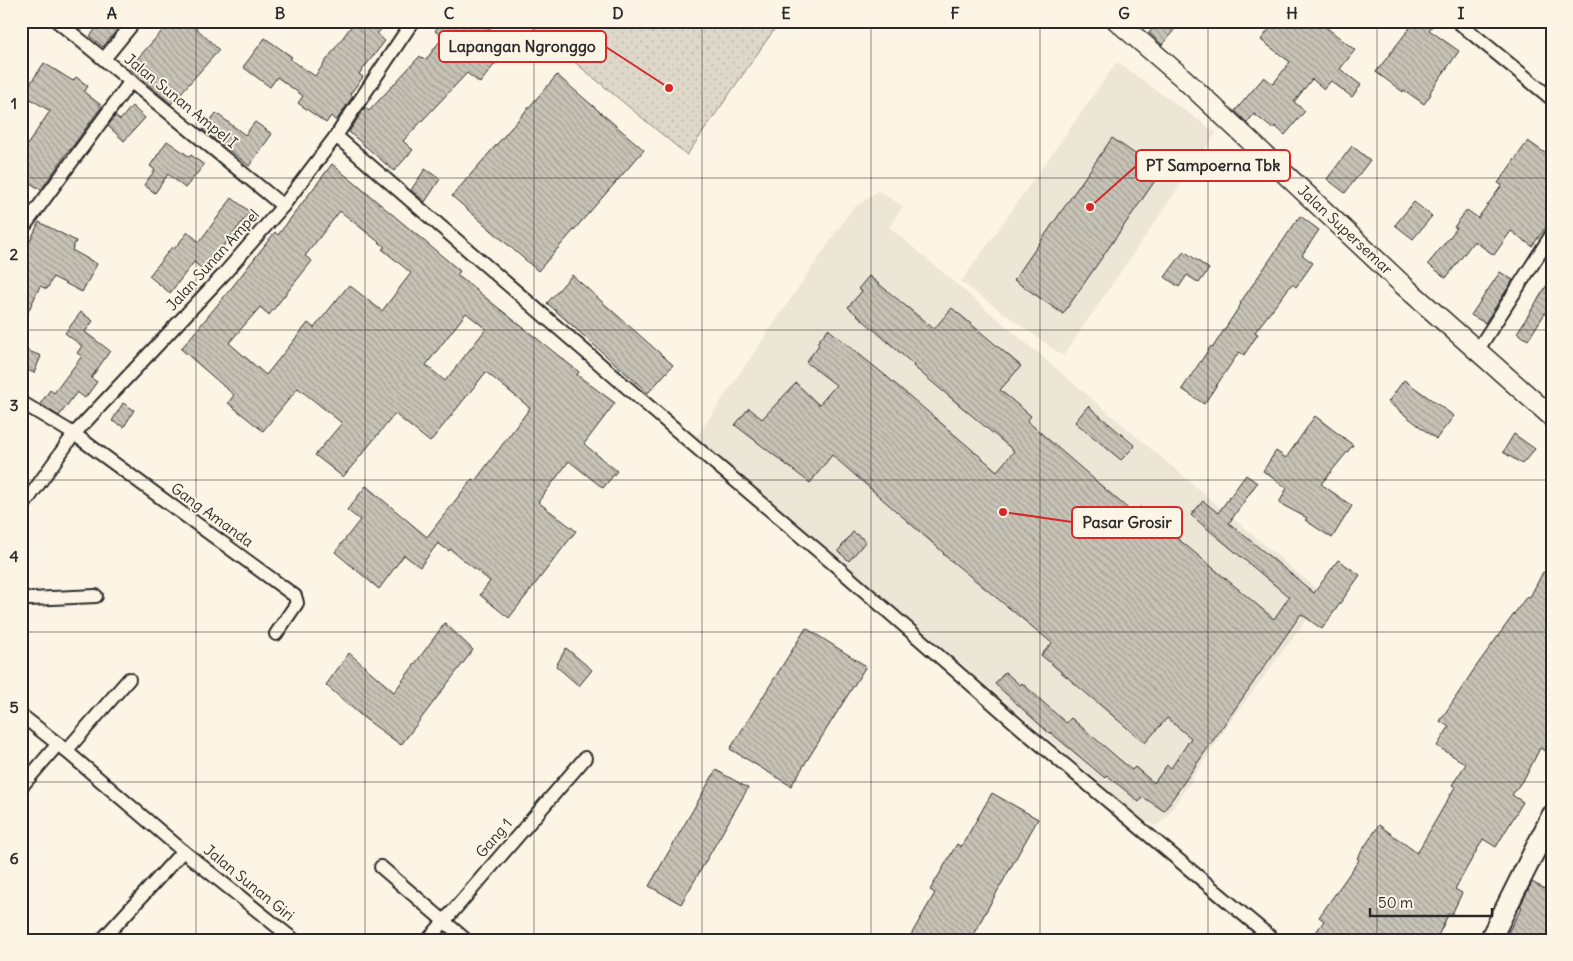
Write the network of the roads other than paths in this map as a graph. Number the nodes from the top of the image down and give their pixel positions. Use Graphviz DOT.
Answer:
graph roads {
  1 [pos="57,21"];
  2 [pos="135,21"];
  3 [pos="414,21"];
  4 [pos="1117,21"];
  5 [pos="1456,21"];
  6 [pos="104,59"];
  7 [pos="131,81"];
  8 [pos="1552,99"];
  9 [pos="336,136"];
  10 [pos="283,206"];
  11 [pos="23,228"];
  12 [pos="1552,234"];
  13 [pos="1477,351"];
  14 [pos="21,402"];
  15 [pos="1552,417"];
  16 [pos="74,434"];
  17 [pos="21,509"];
  18 [pos="96,596"];
  19 [pos="21,597"];
  20 [pos="276,634"];
  21 [pos="129,679"];
  22 [pos="21,715"];
  23 [pos="62,748"];
  24 [pos="585,758"];
  25 [pos="21,787"];
  26 [pos="1549,826"];
  27 [pos="183,851"];
  28 [pos="381,867"];
  29 [pos="444,921"];
  30 [pos="102,940"];
  31 [pos="294,940"];
  32 [pos="428,940"];
  33 [pos="466,940"];
  34 [pos="1274,940"];
  35 [pos="1490,940"];
  1 -- 6 [label="street, Jalan Sunan Ampel I"];
  2 -- 6 [label="street"];
  3 -- 9 [label="street, Jalan Sunan Ampel"];
  4 -- 13 [label="main road, Jalan Supersemar"];
  5 -- 8 [label="street"];
  6 -- 7 [label="street, Jalan Sunan Ampel I"];
  7 -- 10 [label="street, Jalan Sunan Ampel I"];
  7 -- 11 [label="street"];
  9 -- 10 [label="street, Jalan Sunan Ampel"];
  9 -- 34 [label="street"];
  10 -- 16 [label="street, Jalan Sunan Ampel"];
  12 -- 13 [label="street"];
  13 -- 15 [label="main road, Jalan Supersemar"];
  14 -- 16 [label="street"];
  16 -- 17 [label="street, Jalan Sunan Ampel"];
  16 -- 20 [label="street, Gang Amanda"];
  18 -- 19 [label="street"];
  21 -- 23 [label="street"];
  22 -- 23 [label="street, Jalan Sunan Giri"];
  23 -- 25 [label="street"];
  23 -- 27 [label="street, Jalan Sunan Giri"];
  24 -- 29 [label="street, Gang 1"];
  26 -- 35 [label="main road"];
  27 -- 30 [label="street"];
  27 -- 31 [label="street, Jalan Sunan Giri"];
  28 -- 29 [label="street"];
  29 -- 32 [label="street, Gang 1"];
  29 -- 33 [label="street"];
}
